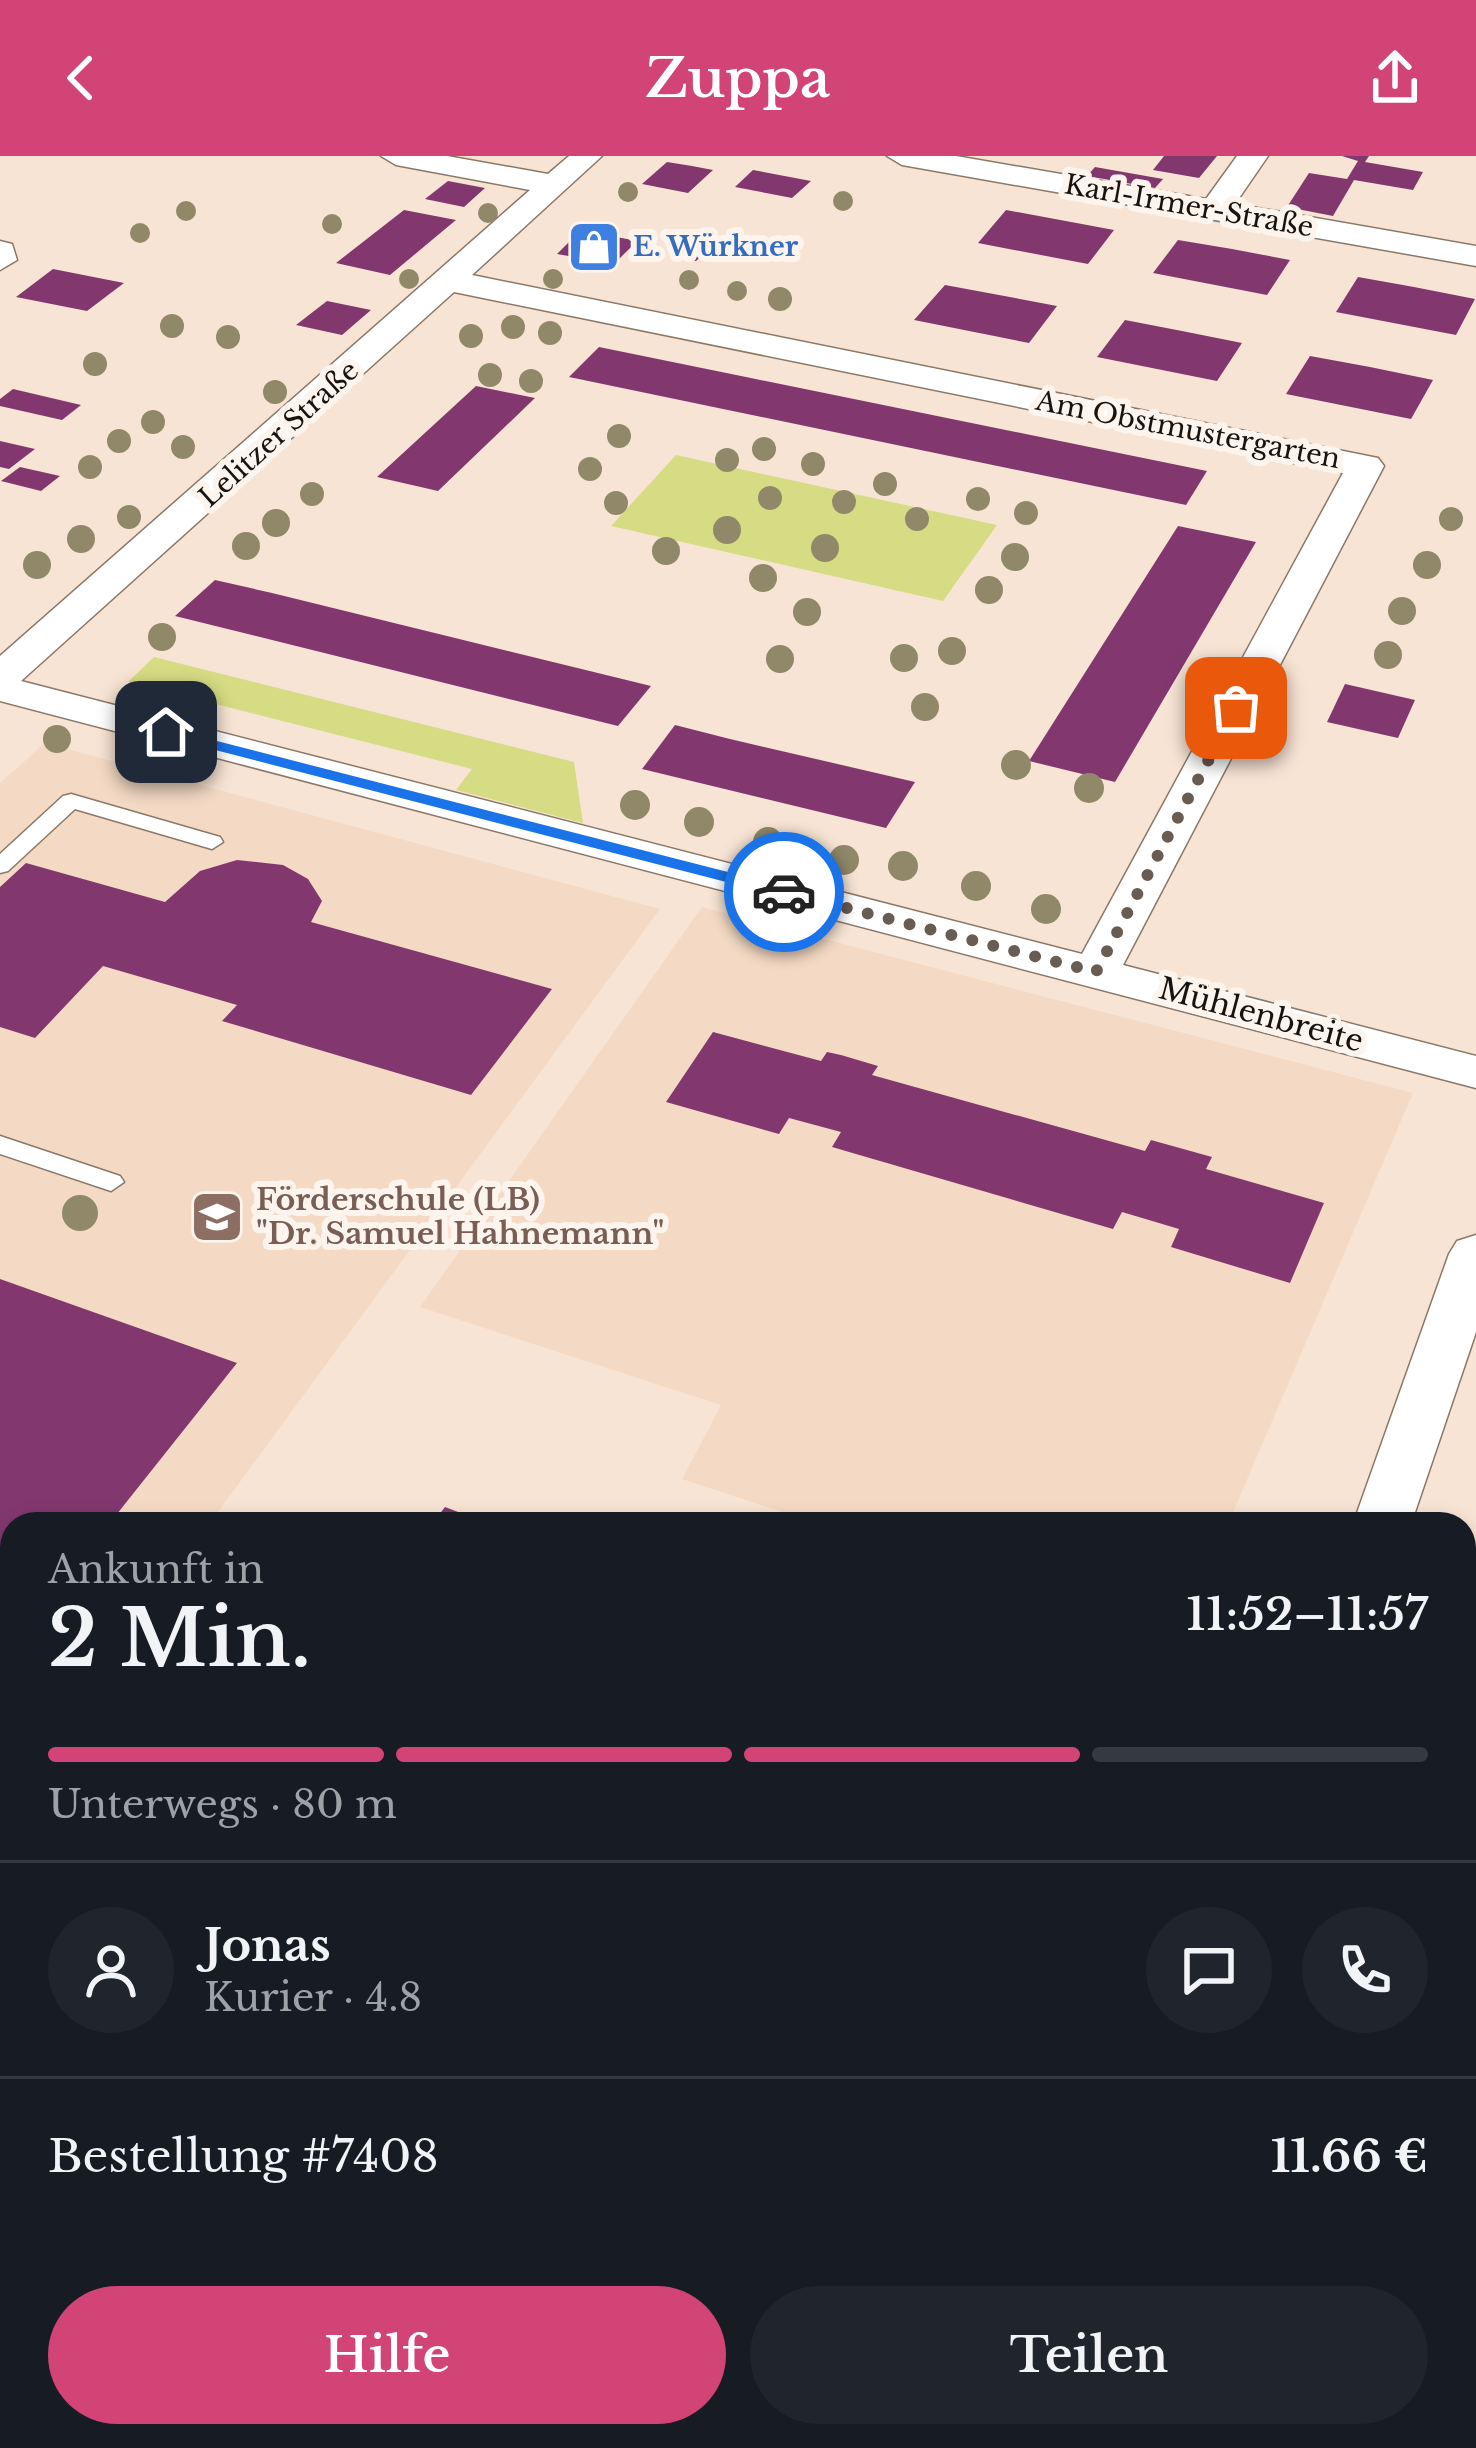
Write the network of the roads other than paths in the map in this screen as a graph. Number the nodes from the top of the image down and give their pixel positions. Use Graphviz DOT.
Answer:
graph roads {
  1 [pos="396,156"];
  2 [pos="587,156"];
  3 [pos="902,156"];
  4 [pos="1253,156"];
  5 [pos="554,185"];
  6 [pos="1214,211"];
  7 [pos="0,250"];
  8 [pos="1476,256"];
  9 [pos="0,260"];
  10 [pos="450,280"];
  11 [pos="0,633"];
  12 [pos="41,644"];
  13 [pos="0,678"];
  14 [pos="0,688"];
  15 [pos="212,842"];
  16 [pos="0,866"];
  17 [pos="1096,972"];
  18 [pos="1476,1072"];
  19 [pos="0,1145"];
  20 [pos="111,1182"];
  21 [pos="1476,1254"];
  22 [pos="1386,1512"];
  1 -- 5 [label="street"];
  2 -- 5 [label="street, Lelitzer Straße"];
  3 -- 6 [label="street, Karl-Irmer-Straße"];
  4 -- 6 [label="street"];
  5 -- 10 [label="street, Lelitzer Straße"];
  6 -- 8 [label="street, Karl-Irmer-Straße"];
  7 -- 9 [label="street"];
  10 -- 12 [label="street, Lelitzer Straße"];
  10 -- 17 [label="street, Am Obstmustergarten"];
  11 -- 12 [label="street"];
  12 -- 13 [label="street, Lelitzer Straße"];
  14 -- 17 [label="street, Mühlenbreite"];
  15 -- 16 [label="lane"];
  17 -- 18 [label="street, Mühlenbreite"];
  19 -- 20 [label="lane"];
  21 -- 22 [label="street"];
}
